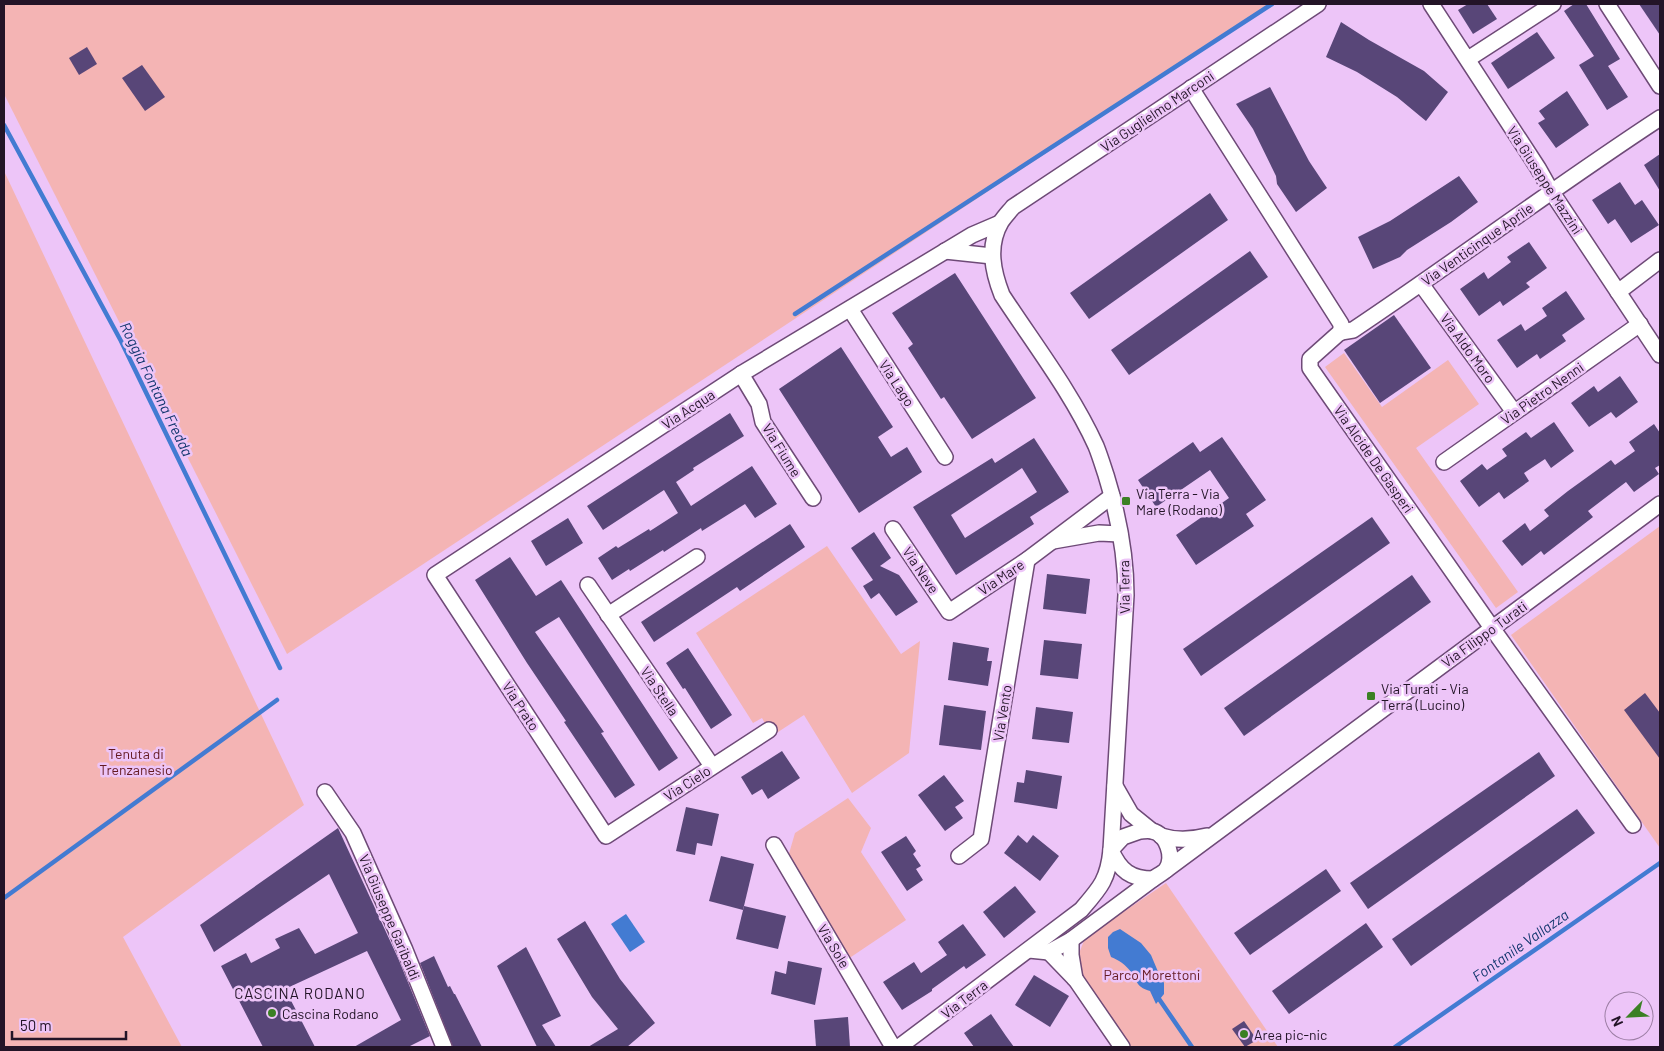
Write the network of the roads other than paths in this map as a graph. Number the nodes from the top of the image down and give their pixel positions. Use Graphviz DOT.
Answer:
graph roads {
  1 [pos="1318,4"];
  2 [pos="1431,4"];
  3 [pos="1553,4"];
  4 [pos="1607,4"];
  5 [pos="1468,59"];
  6 [pos="1660,86"];
  7 [pos="1191,88"];
  8 [pos="1660,118"];
  9 [pos="1552,191"];
  10 [pos="1000,223"];
  11 [pos="945,251"];
  12 [pos="992,256"];
  13 [pos="1660,260"];
  14 [pos="1421,284"];
  15 [pos="1618,292"];
  16 [pos="850,308"];
  17 [pos="1640,324"];
  18 [pos="1341,332"];
  19 [pos="1660,355"];
  20 [pos="741,374"];
  21 [pos="1514,412"];
  22 [pos="945,457"];
  23 [pos="1444,462"];
  24 [pos="1112,496"];
  25 [pos="813,498"];
  26 [pos="1660,504"];
  27 [pos="893,529"];
  28 [pos="1120,534"];
  29 [pos="1052,542"];
  30 [pos="697,557"];
  31 [pos="1026,560"];
  32 [pos="435,575"];
  33 [pos="588,585"];
  34 [pos="949,612"];
  35 [pos="608,615"];
  36 [pos="1492,628"];
  37 [pos="769,730"];
  38 [pos="712,766"];
  39 [pos="1115,786"];
  40 [pos="326,792"];
  41 [pos="1633,825"];
  42 [pos="1156,833"];
  43 [pos="1211,835"];
  44 [pos="606,836"];
  45 [pos="774,845"];
  46 [pos="1112,850"];
  47 [pos="958,856"];
  48 [pos="1166,870"];
  49 [pos="1154,879"];
  50 [pos="1071,940"];
  51 [pos="1028,950"];
  52 [pos="1049,952"];
  53 [pos="1076,980"];
  54 [pos="444,1047"];
  55 [pos="893,1047"];
  56 [pos="899,1047"];
  57 [pos="1122,1047"];
  1 -- 7 [label="street, Via Guglielmo Marconi"];
  2 -- 5 [label="street, Via Giuseppe Mazzini"];
  3 -- 5 [label="street"];
  4 -- 6 [label="street"];
  5 -- 9 [label="street, Via Giuseppe Mazzini"];
  7 -- 10 [label="street, Via Guglielmo Marconi"];
  7 -- 18 [label="street"];
  8 -- 9 [label="street, Via Venticinque Aprile"];
  9 -- 14 [label="street, Via Venticinque Aprile"];
  9 -- 15 [label="street, Via Giuseppe Mazzini"];
  10 -- 11 [label="street, Via Acqua"];
  10 -- 12 [label="street, Via Terra"];
  11 -- 12 [label="street"];
  11 -- 16 [label="street, Via Acqua"];
  12 -- 24 [label="street, Via Terra"];
  13 -- 15 [label="street"];
  14 -- 18 [label="street, Via Venticinque Aprile"];
  14 -- 21 [label="street, Via Aldo Moro"];
  15 -- 17 [label="street, Via Giuseppe Mazzini"];
  16 -- 20 [label="street, Via Acqua"];
  16 -- 22 [label="street, Via Lago"];
  17 -- 19 [label="street, Via Giuseppe Mazzini"];
  17 -- 21 [label="street, Via Pietro Nenni"];
  18 -- 36 [label="street, Via Alcide De Gasperi"];
  20 -- 25 [label="street, Via Fiume"];
  20 -- 32 [label="street, Via Acqua"];
  21 -- 23 [label="street, Via Pietro Nenni"];
  24 -- 28 [label="street, Via Terra"];
  24 -- 29 [label="street, Via Mare"];
  26 -- 36 [label="street, Via Filippo Turati"];
  27 -- 34 [label="street, Via Neve"];
  28 -- 29 [label="street, Via Mare"];
  28 -- 39 [label="street, Via Terra"];
  29 -- 31 [label="street, Via Mare"];
  30 -- 35 [label="street"];
  31 -- 34 [label="street, Via Mare"];
  31 -- 47 [label="street, Via Vento"];
  32 -- 44 [label="street, Via Prato"];
  33 -- 35 [label="street, Via Stella"];
  35 -- 38 [label="street, Via Stella"];
  36 -- 41 [label="street, Via Alcide De Gasperi"];
  36 -- 43 [label="street, Via Filippo Turati"];
  37 -- 38 [label="street, Via Cielo"];
  38 -- 44 [label="street, Via Cielo"];
  39 -- 42 [label="street"];
  39 -- 46 [label="street, Via Terra"];
  40 -- 54 [label="street, Via Giuseppe Garibaldi"];
  42 -- 43 [label="street, Via Filippo Turati"];
  42 -- 46 [label="street"];
  42 -- 48 [label="street"];
  43 -- 48 [label="street, Via Filippo Turati"];
  45 -- 55 [label="street, Via Sole"];
  46 -- 49 [label="street"];
  46 -- 51 [label="street, Via Terra"];
  48 -- 49 [label="street"];
  49 -- 50 [label="street"];
  50 -- 52 [label="street"];
  50 -- 53 [label="street"];
  51 -- 52 [label="street"];
  51 -- 56 [label="street, Via Terra"];
  52 -- 53 [label="street"];
  53 -- 57 [label="street"];
}
